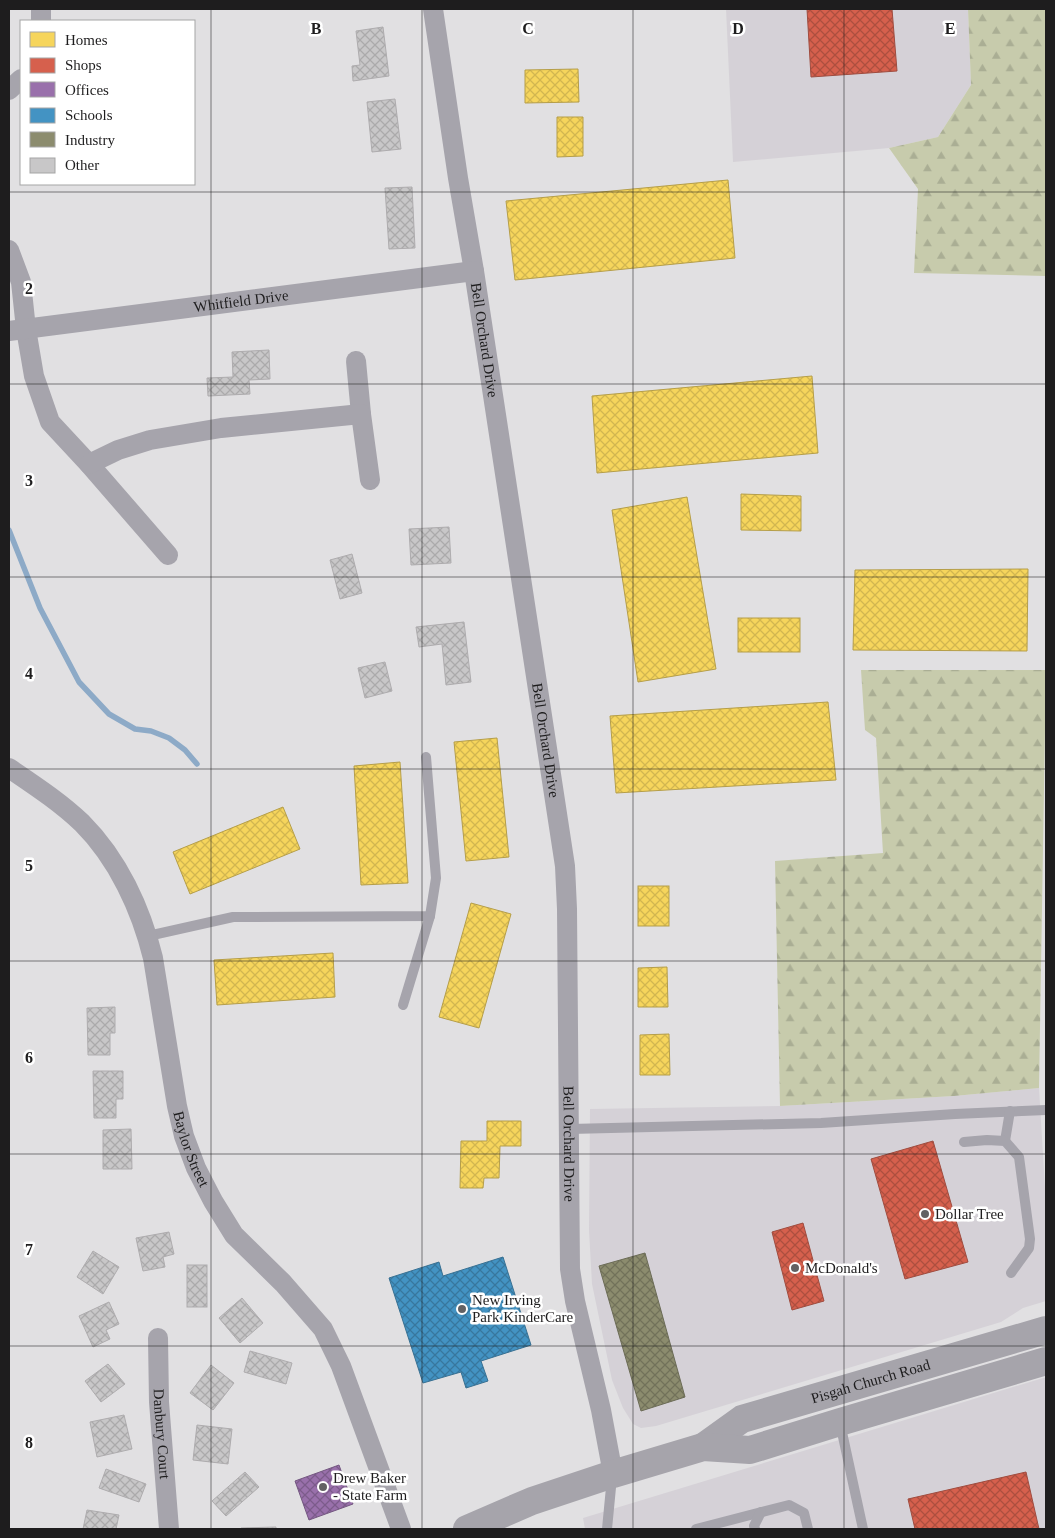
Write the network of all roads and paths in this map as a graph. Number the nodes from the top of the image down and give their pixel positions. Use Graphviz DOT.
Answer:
graph roads {
  1 [pos="433,9"];
  2 [pos="20,80"];
  3 [pos="9,90"];
  4 [pos="9,250"];
  5 [pos="474,270"];
  6 [pos="17,330"];
  7 [pos="356,361"];
  8 [pos="361,414"];
  9 [pos="89,464"];
  10 [pos="370,480"];
  11 [pos="168,555"];
  12 [pos="426,757"];
  13 [pos="9,768"];
  14 [pos="430,916"];
  15 [pos="148,936"];
  16 [pos="403,1005"];
  17 [pos="1046,1110"];
  18 [pos="1010,1112"];
  19 [pos="570,1130"];
  20 [pos="1005,1141"];
  21 [pos="964,1142"];
  22 [pos="1011,1273"];
  23 [pos="1046,1330"];
  24 [pos="158,1338"];
  25 [pos="1046,1361"];
  26 [pos="840,1422"];
  27 [pos="703,1447"];
  28 [pos="613,1474"];
  29 [pos="761,1512"];
  30 [pos="702,1528"];
  31 [pos="168,1529"];
  32 [pos="401,1529"];
  33 [pos="467,1529"];
  34 [pos="607,1529"];
  35 [pos="755,1529"];
  36 [pos="808,1529"];
  37 [pos="863,1529"];
  1 -- 5 [label="street, Bell Orchard Drive"];
  2 -- 3 [label="street"];
  4 -- 6 [label="street"];
  5 -- 6 [label="street, Whitfield Drive"];
  5 -- 19 [label="street, Bell Orchard Drive"];
  6 -- 9 [label="street"];
  7 -- 8 [label="street"];
  8 -- 9 [label="street"];
  8 -- 10 [label="street"];
  9 -- 11 [label="street"];
  12 -- 14 [label="lane"];
  13 -- 15 [label="street, Baylor Street"];
  14 -- 15 [label="lane"];
  14 -- 16 [label="lane"];
  15 -- 32 [label="street, Baylor Street"];
  17 -- 18 [label="lane"];
  18 -- 19 [label="lane"];
  18 -- 20 [label="lane"];
  19 -- 28 [label="street, Bell Orchard Drive"];
  20 -- 21 [label="lane"];
  20 -- 22 [label="lane"];
  23 -- 27 [label="main road, Pisgah Church Road"];
  24 -- 31 [label="street, Danbury Court"];
  25 -- 26 [label="main road, Pisgah Church Road"];
  26 -- 27 [label="main road, Pisgah Church Road"];
  26 -- 37 [label="lane"];
  27 -- 28 [label="main road, Pisgah Church Road"];
  28 -- 33 [label="main road, Pisgah Church Road"];
  28 -- 34 [label="lane"];
  29 -- 30 [label="lane"];
  29 -- 35 [label="lane"];
  29 -- 36 [label="lane"];
}
